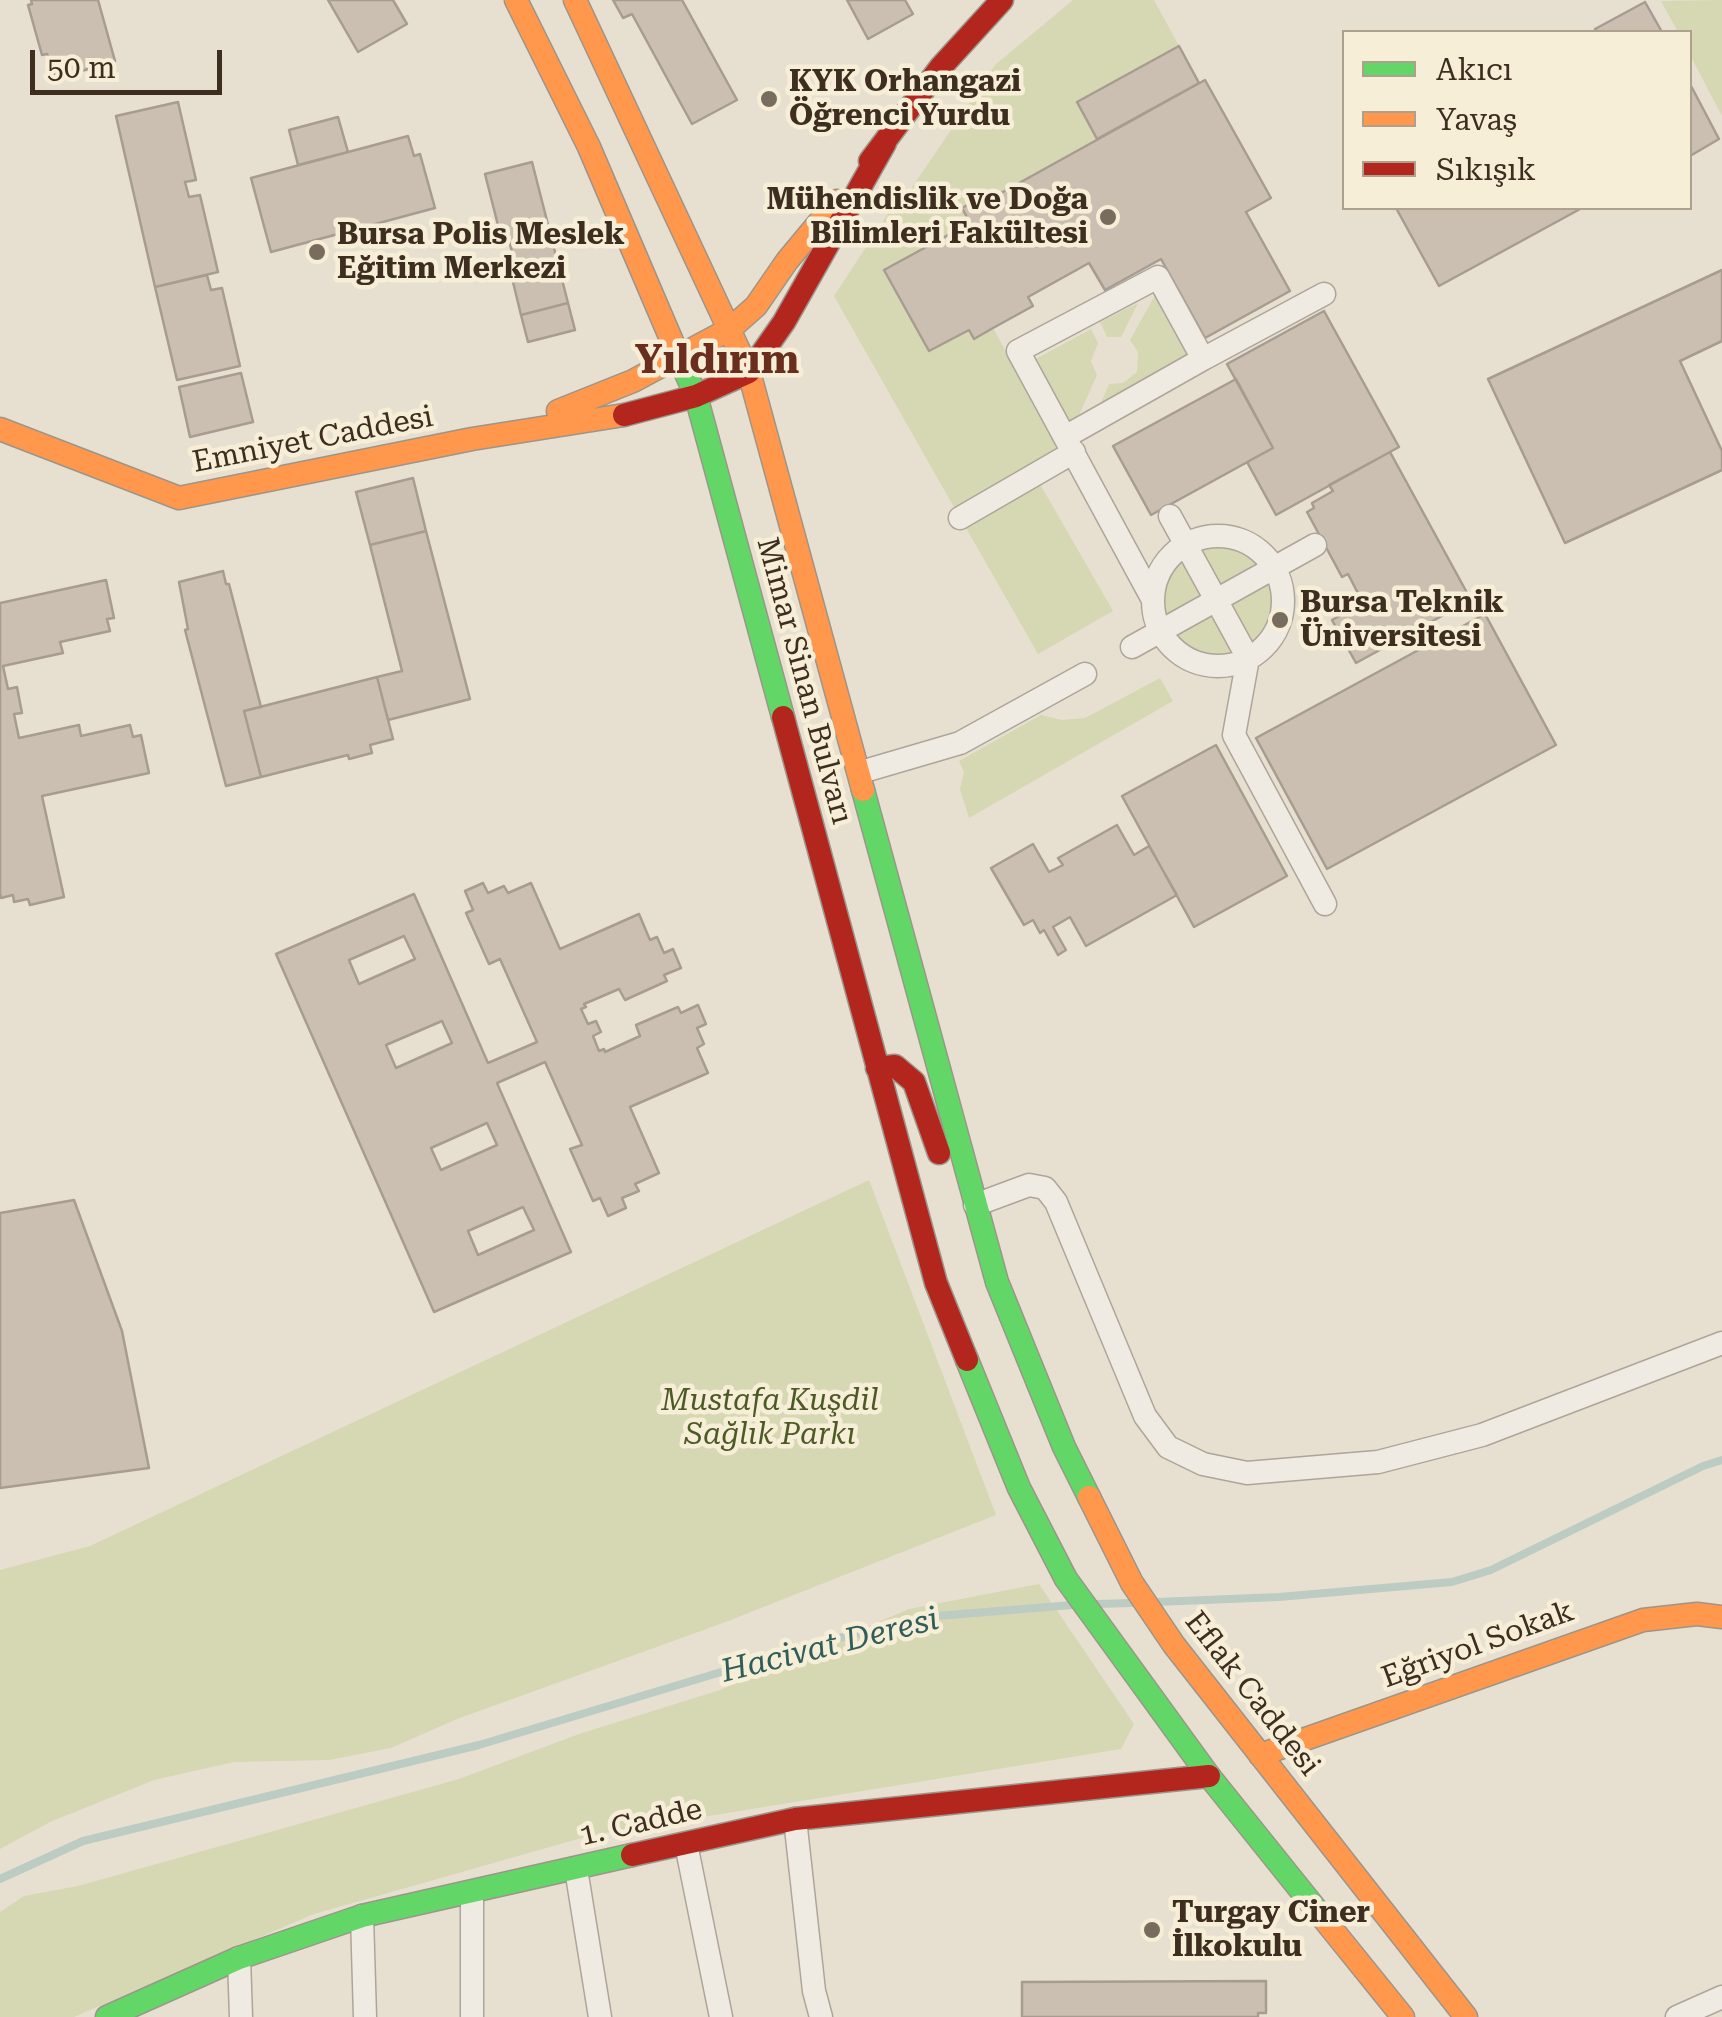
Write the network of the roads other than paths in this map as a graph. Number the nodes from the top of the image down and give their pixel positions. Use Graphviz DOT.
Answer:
graph roads {
  1 [pos="516,0"];
  2 [pos="575,0"];
  3 [pos="1002,0"];
  4 [pos="886,143"];
  5 [pos="697,258"];
  6 [pos="787,261"];
  7 [pos="1324,294"];
  8 [pos="730,328"];
  9 [pos="680,357"];
  10 [pos="1202,359"];
  11 [pos="749,372"];
  12 [pos="696,396"];
  13 [pos="0,429"];
  14 [pos="472,439"];
  15 [pos="1069,444"];
  16 [pos="1170,516"];
  17 [pos="960,518"];
  18 [pos="1185,545"];
  19 [pos="1315,545"];
  20 [pos="1274,568"];
  21 [pos="1152,598"];
  22 [pos="1216,600"];
  23 [pos="1160,632"];
  24 [pos="1132,648"];
  25 [pos="1248,658"];
  26 [pos="1085,674"];
  27 [pos="860,772"];
  28 [pos="1324,904"];
  29 [pos="877,1068"];
  30 [pos="976,1205"];
  31 [pos="997,1282"];
  32 [pos="1722,1344"];
  33 [pos="1034,1380"];
  34 [pos="1722,1617"];
  35 [pos="1260,1755"];
  36 [pos="1209,1776"];
  37 [pos="795,1820"];
  38 [pos="686,1844"];
  39 [pos="576,1869"];
  40 [pos="472,1893"];
  41 [pos="362,1916"];
  42 [pos="239,1958"];
  43 [pos="1722,1997"];
  44 [pos="135,2010"];
  45 [pos="107,2017"];
  46 [pos="241,2017"];
  47 [pos="366,2017"];
  48 [pos="472,2017"];
  49 [pos="600,2017"];
  50 [pos="721,2017"];
  51 [pos="821,2017"];
  52 [pos="1403,2017"];
  53 [pos="1466,2017"];
  54 [pos="1677,2017"];
  1 -- 9 [label="main road, Mimar Sinan Bulvarı"];
  2 -- 5 [label="main road, Mimar Sinan Bulvarı"];
  3 -- 4 [label="main road"];
  4 -- 6 [label="main road"];
  4 -- 11 [label="main road"];
  5 -- 6 [label="main road"];
  5 -- 8 [label="main road, Mimar Sinan Bulvarı"];
  6 -- 8 [label="main road"];
  7 -- 10 [label="street"];
  8 -- 9 [label="main road"];
  8 -- 11 [label="main road, Mimar Sinan Bulvarı"];
  9 -- 12 [label="main road, Mimar Sinan Bulvarı"];
  9 -- 14 [label="main road"];
  10 -- 15 [label="street"];
  10 -- 15 [label="street"];
  11 -- 12 [label="main road"];
  11 -- 27 [label="main road, Mimar Sinan Bulvarı"];
  12 -- 14 [label="main road"];
  12 -- 29 [label="main road, Mimar Sinan Bulvarı"];
  13 -- 14 [label="main road, Emniyet Caddesi"];
  15 -- 17 [label="street"];
  15 -- 21 [label="street"];
  16 -- 18 [label="street"];
  18 -- 20 [label="street"];
  18 -- 21 [label="street"];
  18 -- 22 [label="street"];
  19 -- 20 [label="street"];
  20 -- 22 [label="street"];
  20 -- 25 [label="street"];
  21 -- 23 [label="street"];
  22 -- 23 [label="street"];
  22 -- 25 [label="street"];
  23 -- 24 [label="street"];
  23 -- 25 [label="street"];
  25 -- 28 [label="street"];
  26 -- 27 [label="street"];
  27 -- 30 [label="main road, Mimar Sinan Bulvarı"];
  29 -- 31 [label="main road"];
  29 -- 36 [label="main road, Mimar Sinan Bulvarı"];
  30 -- 31 [label="main road, Mimar Sinan Bulvarı"];
  30 -- 32 [label="street"];
  31 -- 33 [label="main road, Mimar Sinan Bulvarı"];
  33 -- 35 [label="main road, Eflak Caddesi"];
  34 -- 35 [label="main road, Eğriyol Sokak"];
  35 -- 53 [label="main road, Eflak Caddesi"];
  36 -- 37 [label="main road, 1. Cadde"];
  36 -- 52 [label="main road"];
  37 -- 38 [label="main road, 1. Cadde"];
  37 -- 51 [label="street"];
  38 -- 39 [label="main road, 1. Cadde"];
  38 -- 50 [label="street"];
  39 -- 40 [label="main road, 1. Cadde"];
  39 -- 49 [label="street"];
  40 -- 41 [label="main road, 1. Cadde"];
  40 -- 48 [label="street"];
  41 -- 42 [label="main road, 1. Cadde"];
  41 -- 47 [label="street"];
  42 -- 44 [label="main road, 1. Cadde"];
  42 -- 46 [label="street"];
  43 -- 54 [label="street"];
  44 -- 45 [label="main road, 1. Cadde"];
}
